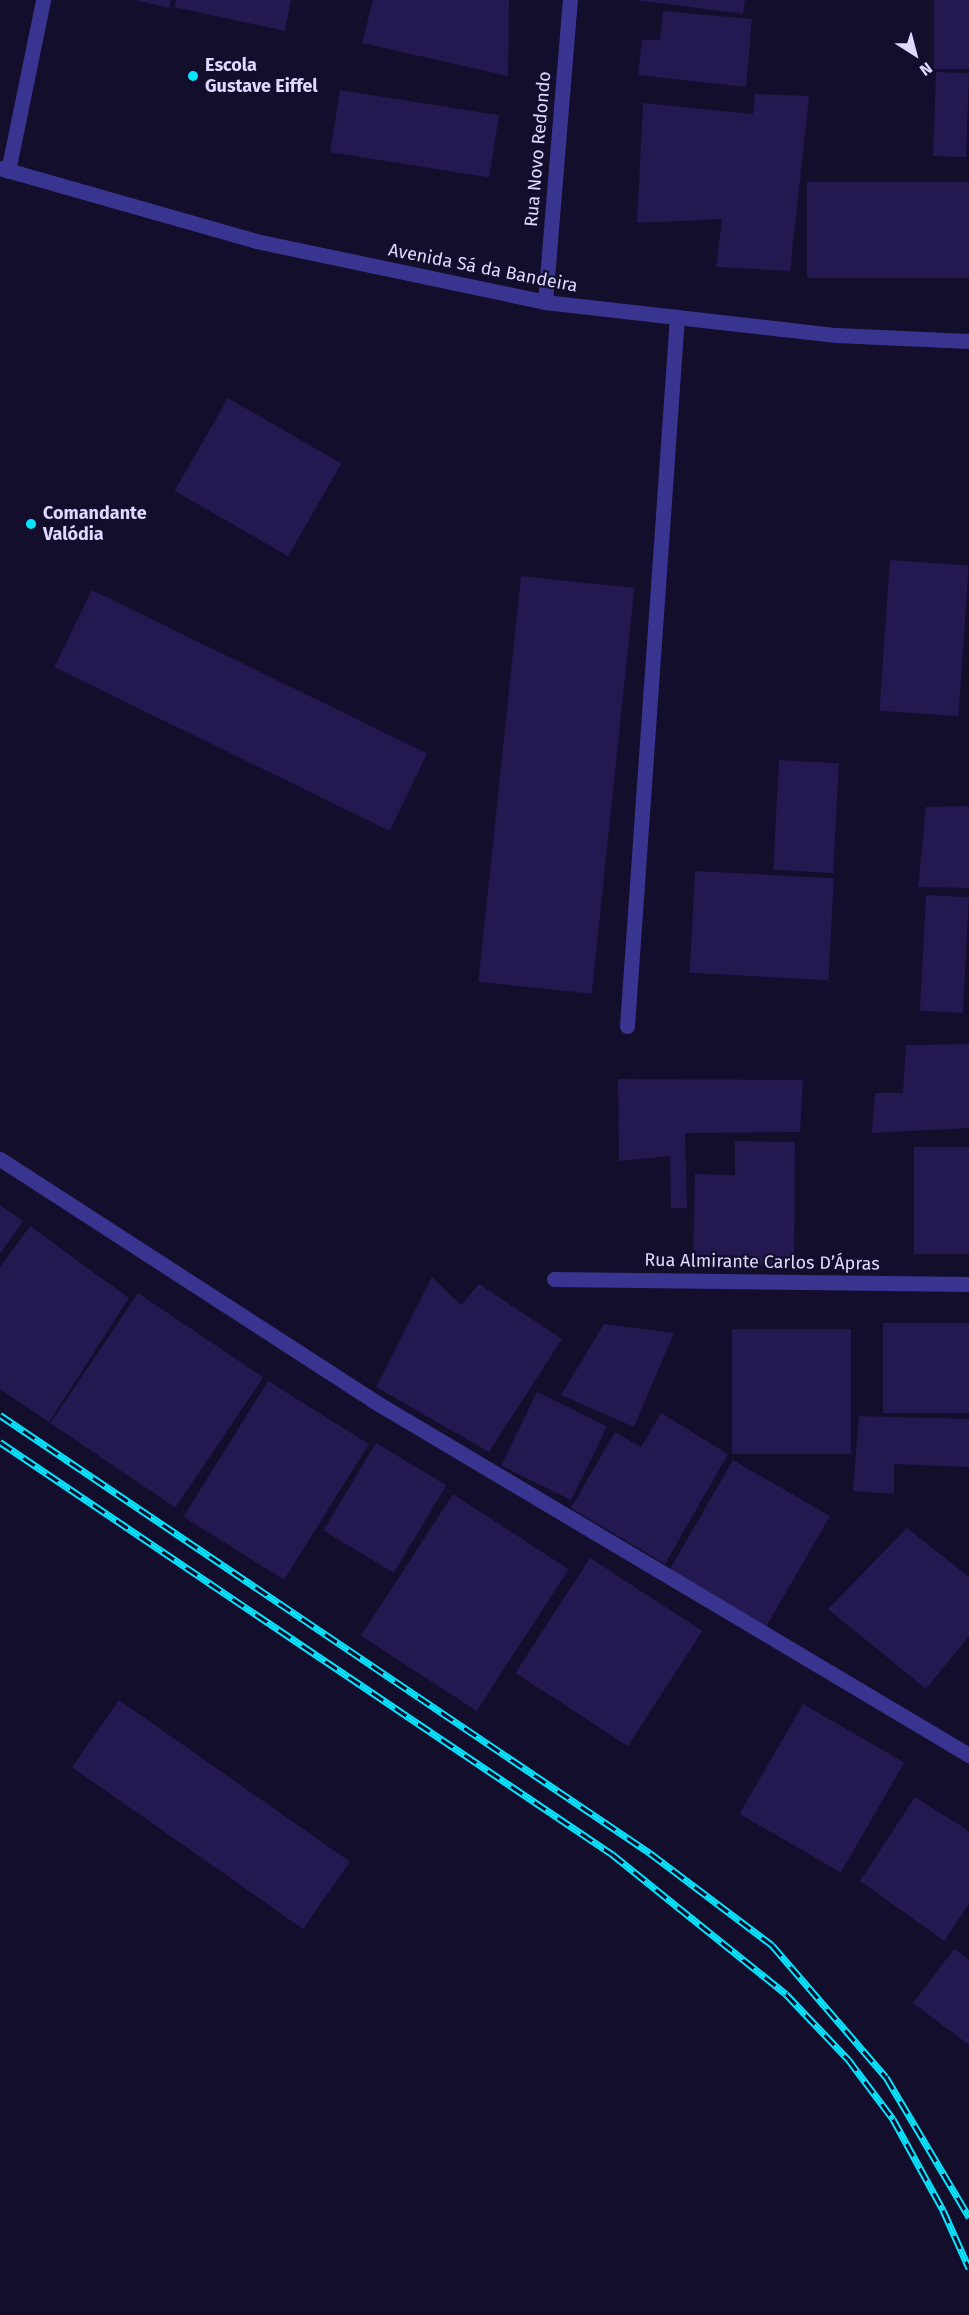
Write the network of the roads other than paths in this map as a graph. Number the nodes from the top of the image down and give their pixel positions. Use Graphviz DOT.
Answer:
graph roads {
  1 [pos="43,0"];
  2 [pos="570,0"];
  3 [pos="4,169"];
  4 [pos="545,302"];
  5 [pos="677,318"];
  6 [pos="969,341"];
  7 [pos="627,1026"];
  8 [pos="0,1159"];
  9 [pos="554,1279"];
  10 [pos="969,1284"];
  11 [pos="969,1755"];
  1 -- 3 [label="street"];
  2 -- 4 [label="street, Rua Novo Redondo"];
  3 -- 4 [label="street, Avenida Sá da Bandeira"];
  4 -- 5 [label="street, Avenida Sá da Bandeira"];
  5 -- 6 [label="street, Avenida Sá da Bandeira"];
  5 -- 7 [label="street"];
  8 -- 11 [label="street"];
  9 -- 10 [label="street, Rua Almirante Carlos D’Ápras"];
}
